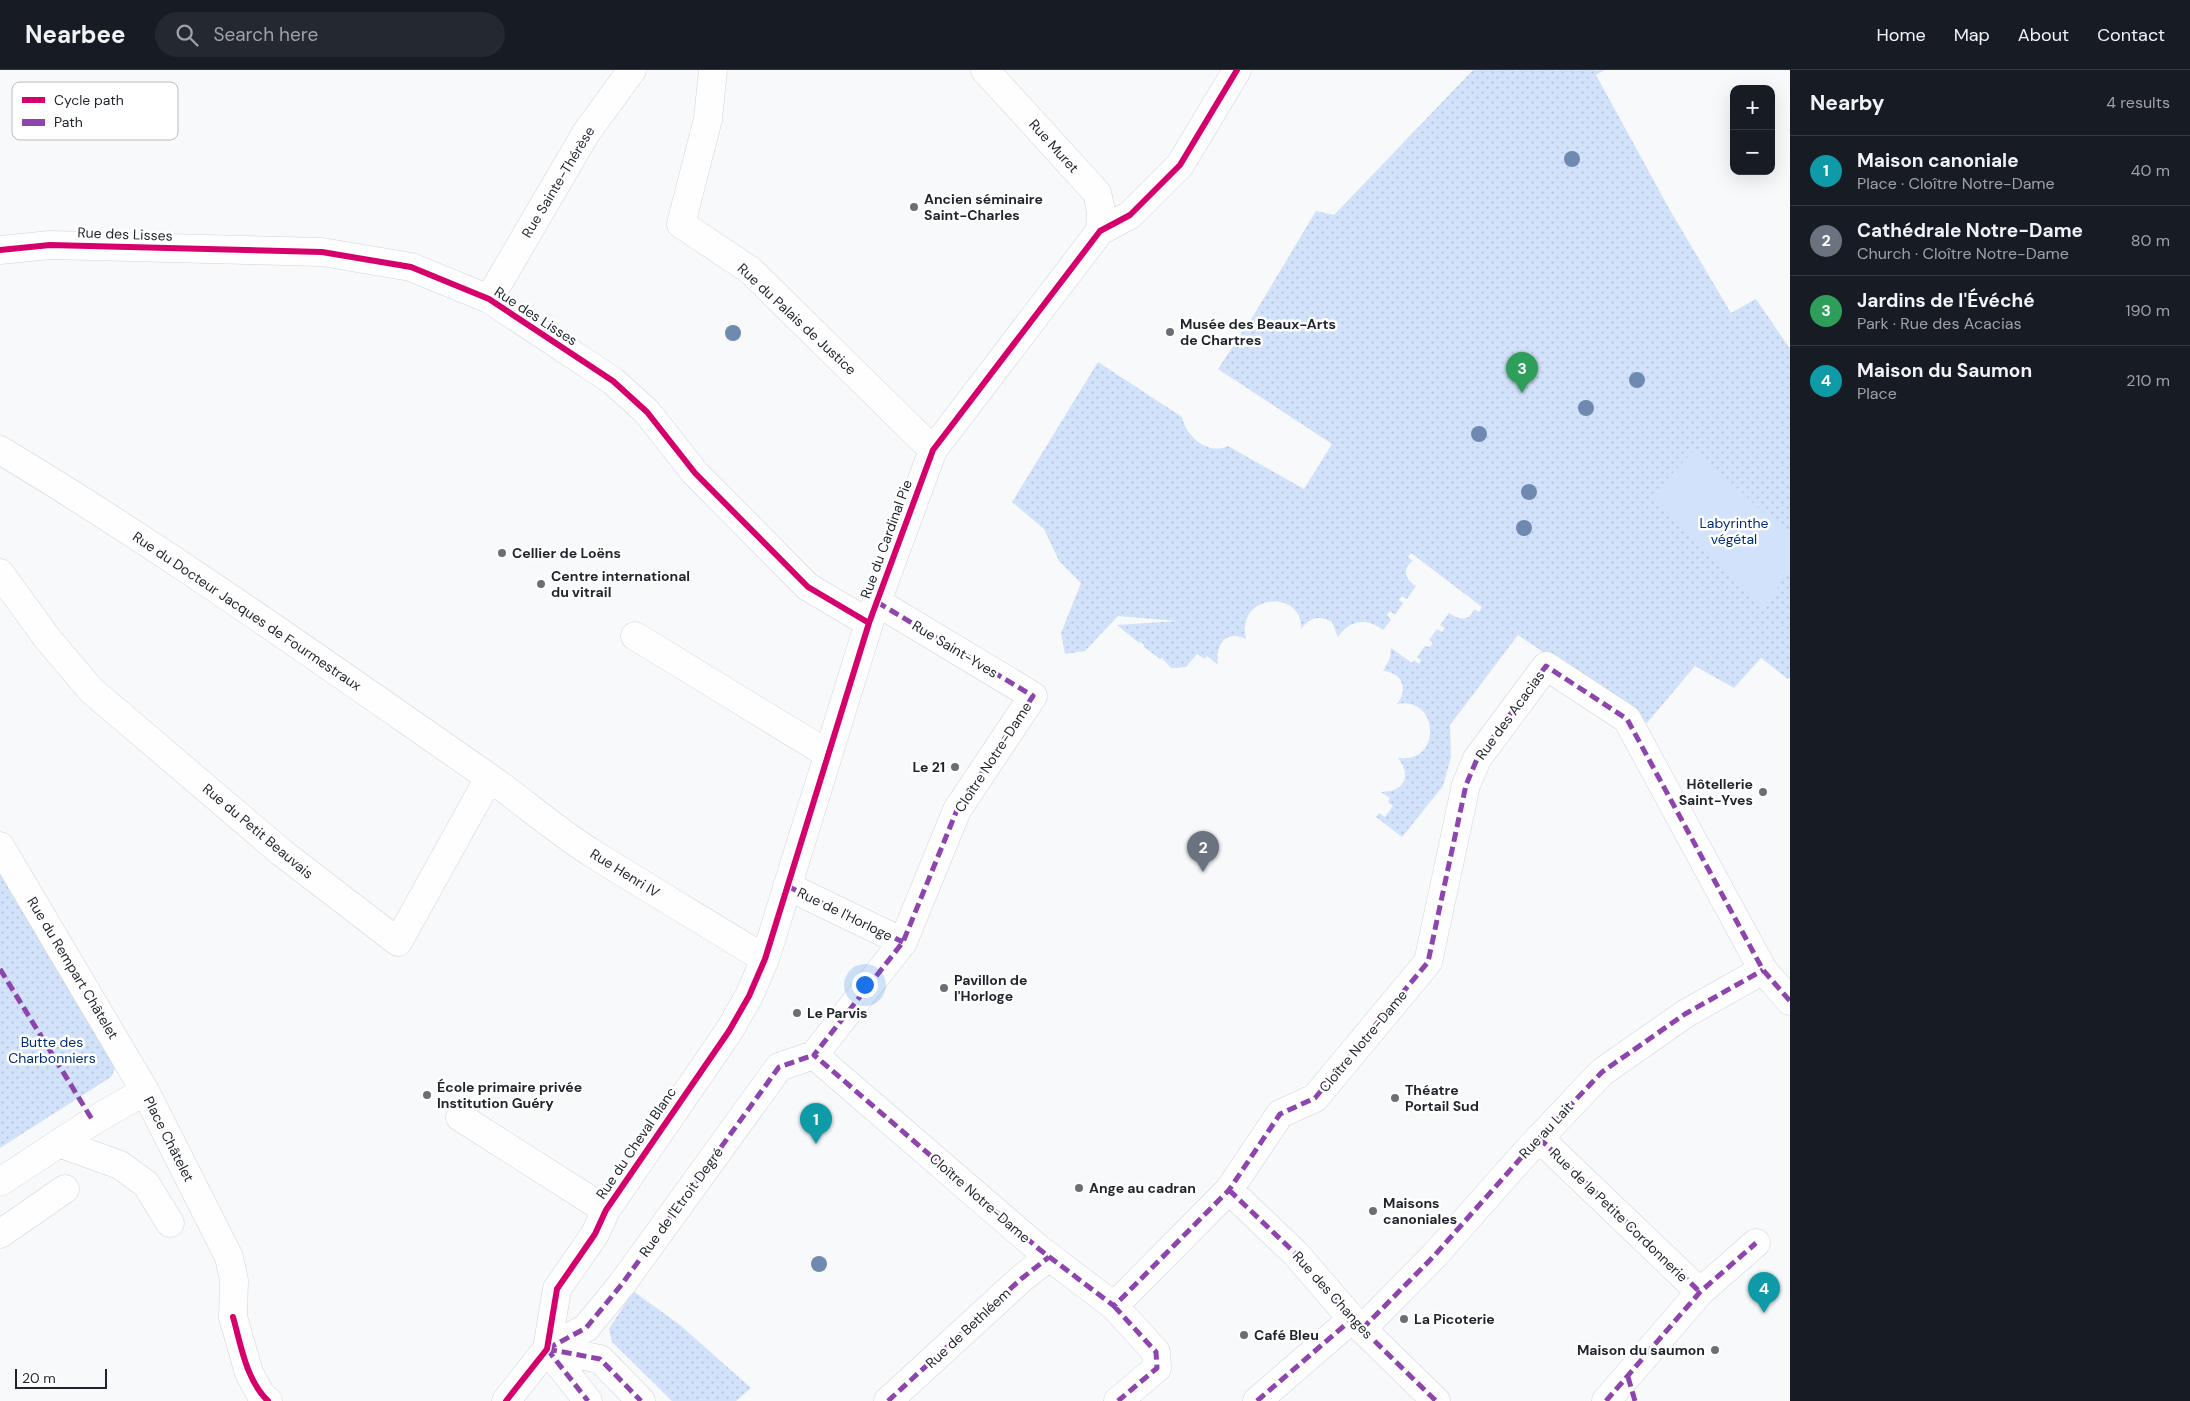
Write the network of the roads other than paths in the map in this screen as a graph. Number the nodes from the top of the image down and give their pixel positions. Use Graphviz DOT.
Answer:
graph roads {
  1 [pos="632,70"];
  2 [pos="713,70"];
  3 [pos="985,70"];
  4 [pos="1237,70"];
  5 [pos="1100,231"];
  6 [pos="0,250"];
  7 [pos="489,298"];
  8 [pos="0,450"];
  9 [pos="932,450"];
  10 [pos="0,573"];
  11 [pos="873,612"];
  12 [pos="635,636"];
  13 [pos="1033,696"];
  14 [pos="828,754"];
  15 [pos="490,778"];
  16 [pos="0,846"];
  17 [pos="786,886"];
  18 [pos="903,942"];
  19 [pos="765,959"];
  20 [pos="1428,962"];
  21 [pos="1763,970"];
  22 [pos="1790,1001"];
  23 [pos="814,1056"];
  24 [pos="145,1091"];
  25 [pos="460,1117"];
  26 [pos="1539,1138"];
  27 [pos="59,1143"];
  28 [pos="0,1182"];
  29 [pos="65,1189"];
  30 [pos="1229,1190"];
  31 [pos="606,1210"];
  32 [pos="170,1223"];
  33 [pos="0,1234"];
  34 [pos="1756,1243"];
  35 [pos="1049,1257"];
  36 [pos="1700,1292"];
  37 [pos="1114,1306"];
  38 [pos="1357,1324"];
  39 [pos="547,1349"];
  40 [pos="268,1401"];
  41 [pos="506,1401"];
  42 [pos="588,1401"];
  43 [pos="641,1401"];
  44 [pos="888,1401"];
  45 [pos="1118,1401"];
  46 [pos="1257,1401"];
  47 [pos="1436,1401"];
  48 [pos="1606,1401"];
  1 -- 7 [label="street, Rue Sainte-Thérèse"];
  2 -- 9 [label="street, Rue du Palais de Justice"];
  3 -- 5 [label="street, Rue Muret"];
  4 -- 5 [label="street"];
  5 -- 9 [label="street, Rue du Cardinal Pie"];
  6 -- 7 [label="street, Rue des Lisses"];
  7 -- 11 [label="street, Rue des Lisses"];
  8 -- 15 [label="street, Rue du Docteur Jacques de Fourmestraux"];
  9 -- 11 [label="street, Rue du Cardinal Pie"];
  10 -- 15 [label="street, Rue du Petit Beauvais"];
  11 -- 13 [label="street, Rue Saint-Yves"];
  11 -- 14 [label="street, Rue du Cardinal Pie"];
  12 -- 14 [label="street"];
  13 -- 18 [label="street, Cloître Notre-Dame"];
  14 -- 17 [label="street, Rue du Cardinal Pie"];
  15 -- 19 [label="street, Rue Henri IV"];
  16 -- 24 [label="street, Rue du Rempart Châtelet"];
  17 -- 18 [label="street, Rue de l'Horloge"];
  17 -- 19 [label="street, Rue du Cardinal Pie"];
  18 -- 23 [label="street, Cloître Notre-Dame"];
  19 -- 31 [label="street, Rue du Cheval Blanc"];
  20 -- 21 [label="street, Rue des Acacias"];
  20 -- 30 [label="street, Cloître Notre-Dame"];
  21 -- 22 [label="street"];
  21 -- 26 [label="street, Rue au Lait"];
  23 -- 35 [label="street, Cloître Notre-Dame"];
  23 -- 39 [label="street, Rue de l'Etroit Degré"];
  24 -- 27 [label="street, Place Châtelet"];
  24 -- 40 [label="street, Place Châtelet"];
  25 -- 31 [label="street"];
  26 -- 36 [label="street, Rue de la Petite Cordonnerie"];
  26 -- 38 [label="street, Rue au Lait"];
  27 -- 28 [label="street, Place Châtelet"];
  27 -- 32 [label="street"];
  29 -- 33 [label="street"];
  30 -- 37 [label="street, Cloître Notre-Dame"];
  30 -- 38 [label="street, Rue des Changes"];
  31 -- 39 [label="street, Rue du Cheval Blanc"];
  34 -- 36 [label="street"];
  35 -- 37 [label="street, Cloître Notre-Dame"];
  35 -- 44 [label="street, Rue de Bethléem"];
  36 -- 48 [label="street"];
  37 -- 45 [label="street"];
  38 -- 46 [label="street, Rue au Lait"];
  38 -- 47 [label="street, Rue des Changes"];
  39 -- 41 [label="street"];
  39 -- 42 [label="street"];
  39 -- 43 [label="street"];
}
